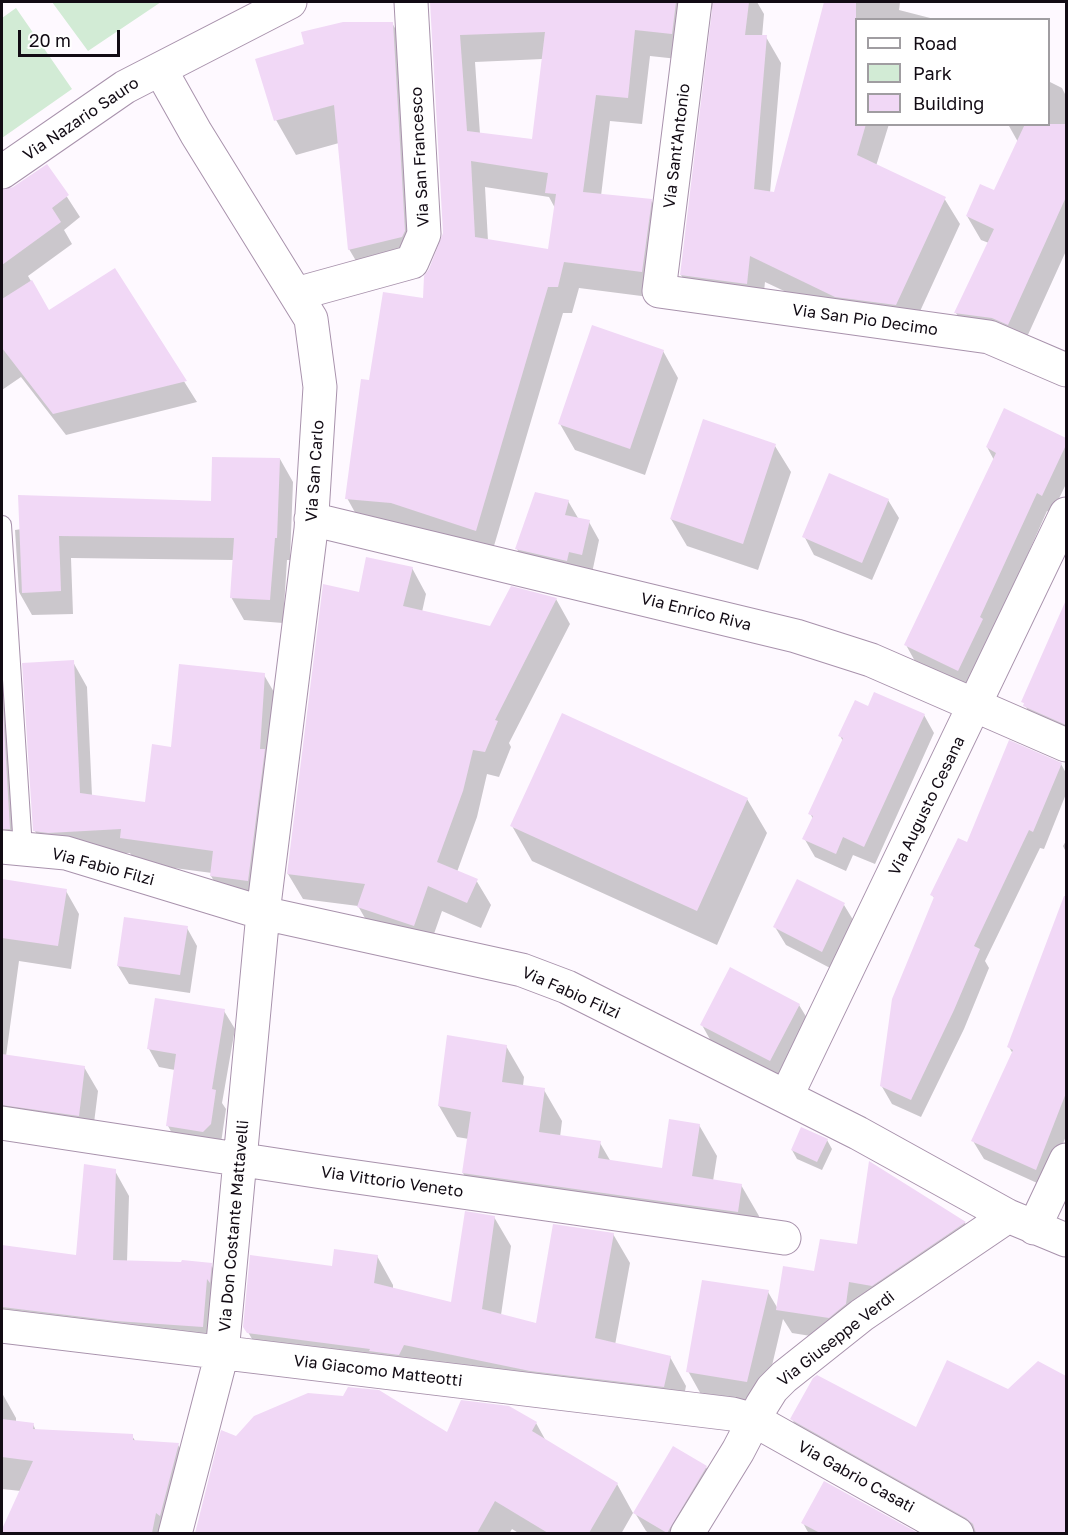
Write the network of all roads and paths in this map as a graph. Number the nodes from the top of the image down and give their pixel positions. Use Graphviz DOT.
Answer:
graph roads {
  1 [pos="290,2"];
  2 [pos="411,2"];
  3 [pos="695,2"];
  4 [pos="160,69"];
  5 [pos="2,172"];
  6 [pos="659,291"];
  7 [pos="296,294"];
  8 [pos="1066,370"];
  9 [pos="1066,514"];
  10 [pos="311,519"];
  11 [pos="2,525"];
  12 [pos="975,706"];
  13 [pos="1066,745"];
  14 [pos="12,848"];
  15 [pos="263,913"];
  16 [pos="786,1097"];
  17 [pos="2,1123"];
  18 [pos="241,1159"];
  19 [pos="1066,1160"];
  20 [pos="1021,1222"];
  21 [pos="784,1238"];
  22 [pos="1066,1240"];
  23 [pos="2,1326"];
  24 [pos="222,1353"];
  25 [pos="754,1420"];
  26 [pos="176,1533"];
  27 [pos="687,1533"];
  28 [pos="957,1533"];
  1 -- 4 [label="street, Via Nazario Sauro"];
  2 -- 7 [label="street, Via San Francesco"];
  3 -- 6 [label="street, Via Sant'Antonio"];
  4 -- 5 [label="street, Via Nazario Sauro"];
  4 -- 7 [label="street, Via San Carlo"];
  6 -- 8 [label="street, Via San Pio Decimo"];
  7 -- 10 [label="street, Via San Carlo"];
  9 -- 12 [label="street, Via Augusto Cesana"];
  10 -- 12 [label="street, Via Enrico Riva"];
  10 -- 15 [label="street, Via San Carlo"];
  11 -- 14 [label="lane"];
  12 -- 13 [label="street, Via Enrico Riva"];
  12 -- 16 [label="street, Via Augusto Cesana"];
  14 -- 15 [label="street, Via Fabio Filzi"];
  15 -- 16 [label="street, Via Fabio Filzi"];
  15 -- 18 [label="street, Via Don Costante Mattavelli"];
  16 -- 20 [label="street, Via Fabio Filzi"];
  17 -- 18 [label="street, Via Vittorio Veneto"];
  18 -- 21 [label="street, Via Vittorio Veneto"];
  18 -- 24 [label="street, Via Don Costante Mattavelli"];
  19 -- 20 [label="street"];
  20 -- 22 [label="street, Via Fabio Filzi"];
  20 -- 25 [label="street, Via Giuseppe Verdi"];
  23 -- 24 [label="street, Via Giacomo Matteotti"];
  24 -- 25 [label="street, Via Giacomo Matteotti"];
  24 -- 26 [label="street, Via Don Costante Mattavelli"];
  25 -- 27 [label="street, Via Giuseppe Verdi"];
  25 -- 28 [label="street, Via Gabrio Casati"];
}
